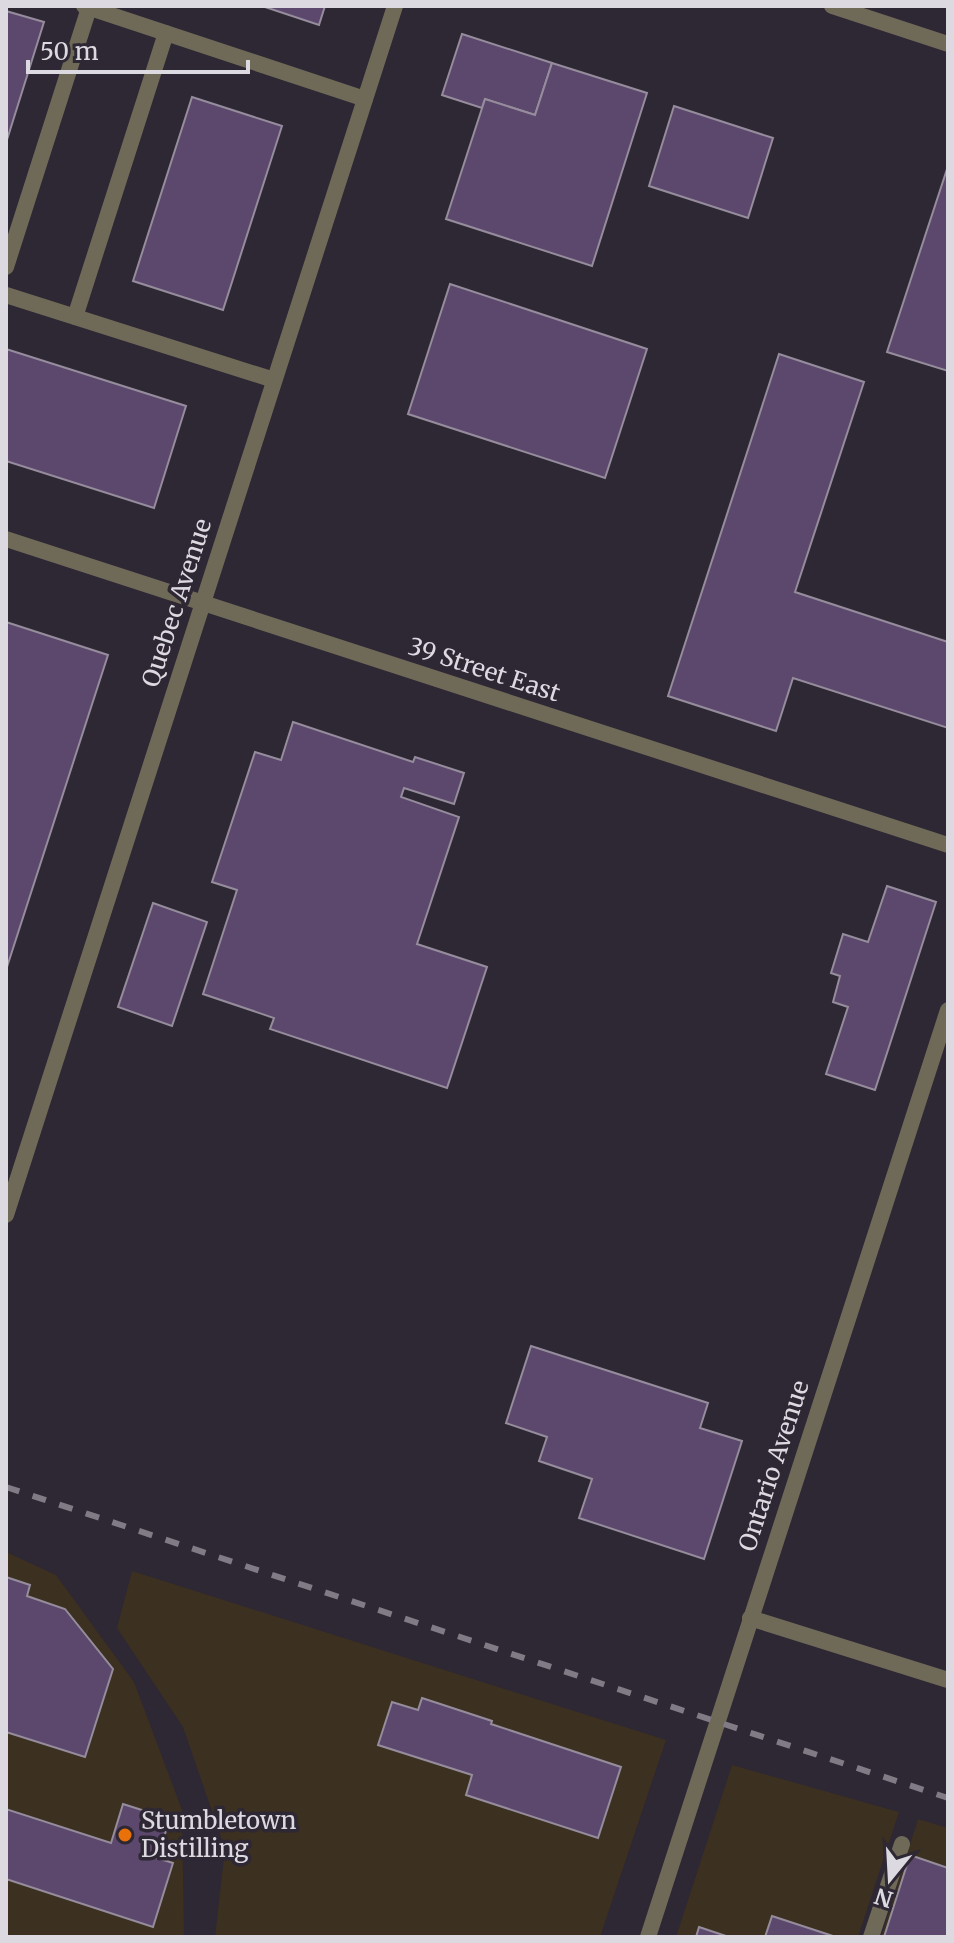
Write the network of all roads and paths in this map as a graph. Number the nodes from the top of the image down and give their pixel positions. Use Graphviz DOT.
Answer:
graph roads {
  1 [pos="395,6"];
  2 [pos="833,6"];
  3 [pos="87,7"];
  4 [pos="166,33"];
  5 [pos="948,44"];
  6 [pos="365,99"];
  7 [pos="6,267"];
  8 [pos="6,295"];
  9 [pos="75,317"];
  10 [pos="274,380"];
  11 [pos="6,539"];
  12 [pos="202,603"];
  13 [pos="948,845"];
  14 [pos="948,1010"];
  15 [pos="6,1215"];
  16 [pos="750,1618"];
  17 [pos="948,1680"];
  18 [pos="902,1844"];
  19 [pos="648,1937"];
  20 [pos="871,1937"];
  1 -- 6 [label="street, Quebec Avenue"];
  2 -- 5 [label="street"];
  3 -- 4 [label="street"];
  3 -- 7 [label="street"];
  4 -- 6 [label="street"];
  4 -- 9 [label="street"];
  6 -- 10 [label="street, Quebec Avenue"];
  8 -- 9 [label="street"];
  9 -- 10 [label="street"];
  10 -- 12 [label="street, Quebec Avenue"];
  11 -- 12 [label="street, 39 Street East"];
  12 -- 13 [label="street, 39 Street East"];
  12 -- 15 [label="street, Quebec Avenue"];
  14 -- 16 [label="street, Ontario Avenue"];
  16 -- 17 [label="street"];
  16 -- 19 [label="street, Ontario Avenue"];
  18 -- 20 [label="street"];
}
